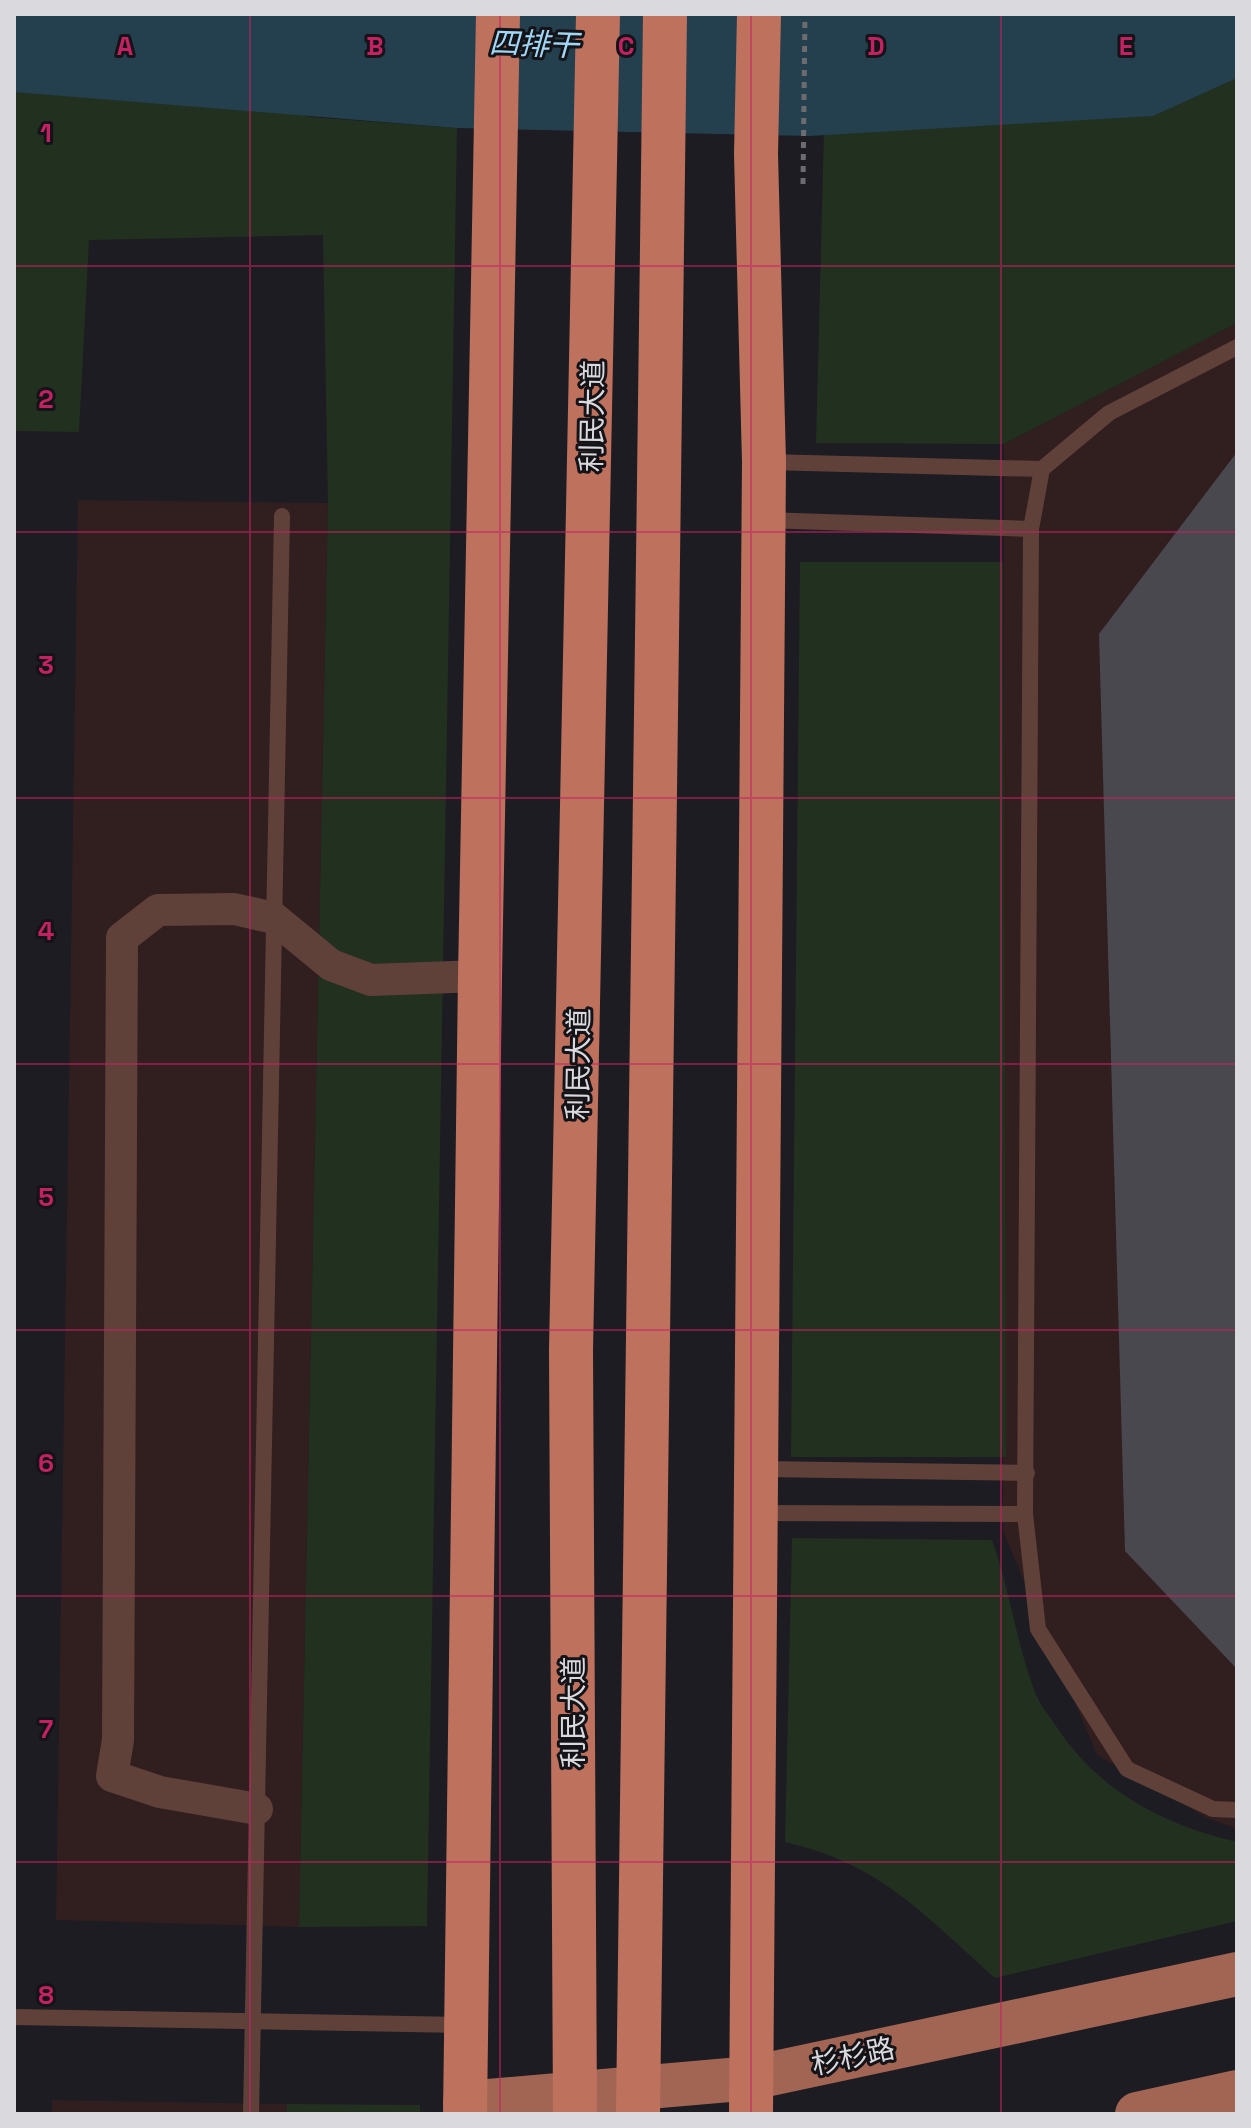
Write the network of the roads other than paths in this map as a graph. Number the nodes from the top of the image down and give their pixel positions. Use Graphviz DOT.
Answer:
graph roads {
  1 [pos="498,14"];
  2 [pos="598,14"];
  3 [pos="665,14"];
  4 [pos="759,14"];
  5 [pos="1237,347"];
  6 [pos="764,462"];
  7 [pos="1042,469"];
  8 [pos="282,516"];
  9 [pos="763,520"];
  10 [pos="1031,529"];
  11 [pos="274,918"];
  12 [pos="480,976"];
  13 [pos="754,1469"];
  14 [pos="1027,1473"];
  15 [pos="754,1513"];
  16 [pos="1025,1514"];
  17 [pos="257,1809"];
  18 [pos="1237,1810"];
  19 [pos="1237,1974"];
  20 [pos="14,2017"];
  21 [pos="252,2021"];
  22 [pos="465,2025"];
  23 [pos="1237,2092"];
  24 [pos="752,2096"];
  25 [pos="638,2100"];
  26 [pos="575,2102"];
  27 [pos="465,2108"];
  28 [pos="251,2114"];
  29 [pos="1137,2114"];
  1 -- 12 [label="highway"];
  2 -- 26 [label="highway, 利民大道"];
  3 -- 25 [label="highway"];
  4 -- 6 [label="highway"];
  5 -- 7 [label="lane"];
  6 -- 7 [label="lane"];
  6 -- 9 [label="highway"];
  7 -- 10 [label="lane"];
  8 -- 11 [label="lane"];
  9 -- 10 [label="lane"];
  9 -- 13 [label="highway"];
  10 -- 14 [label="lane"];
  11 -- 12 [label="street"];
  11 -- 17 [label="lane"];
  11 -- 17 [label="street"];
  12 -- 22 [label="highway"];
  13 -- 14 [label="lane"];
  13 -- 15 [label="highway"];
  14 -- 16 [label="lane"];
  15 -- 16 [label="lane"];
  15 -- 24 [label="highway"];
  16 -- 18 [label="lane"];
  17 -- 21 [label="lane"];
  19 -- 24 [label="main road, 杉杉路"];
  20 -- 21 [label="lane"];
  21 -- 22 [label="lane"];
  21 -- 28 [label="lane"];
  22 -- 27 [label="highway"];
  23 -- 29 [label="main road"];
  24 -- 25 [label="main road, 杉杉路"];
  25 -- 26 [label="main road, 杉杉路"];
  26 -- 27 [label="main road, 杉杉路"];
}
